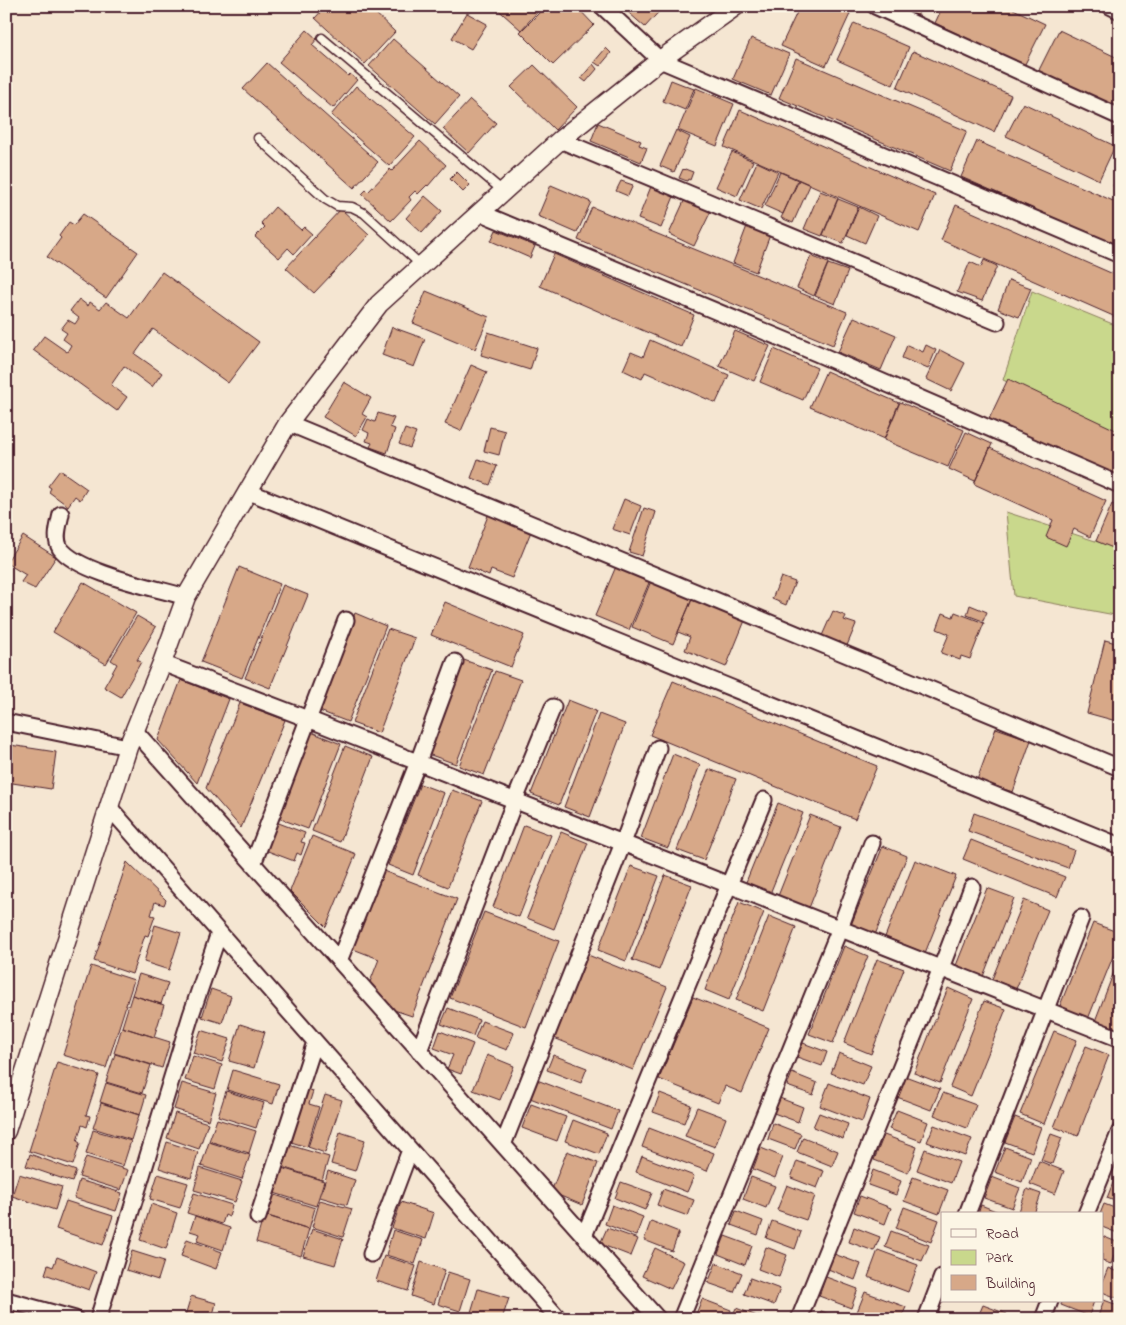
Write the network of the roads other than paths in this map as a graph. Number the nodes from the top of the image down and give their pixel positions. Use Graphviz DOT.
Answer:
graph roads {
  1 [pos="602,6"];
  2 [pos="736,6"];
  3 [pos="875,6"];
  4 [pos="1110,6"];
  5 [pos="1120,11"];
  6 [pos="322,38"];
  7 [pos="660,60"];
  8 [pos="1120,118"];
  9 [pos="258,138"];
  10 [pos="560,140"];
  11 [pos="504,192"];
  12 [pos="481,213"];
  13 [pos="1120,255"];
  14 [pos="421,265"];
  15 [pos="997,322"];
  16 [pos="288,423"];
  17 [pos="1120,485"];
  18 [pos="247,491"];
  19 [pos="61,514"];
  20 [pos="186,597"];
  21 [pos="346,620"];
  22 [pos="455,662"];
  23 [pos="162,663"];
  24 [pos="553,707"];
  25 [pos="308,719"];
  26 [pos="6,722"];
  27 [pos="131,739"];
  28 [pos="658,748"];
  29 [pos="418,762"];
  30 [pos="1120,768"];
  31 [pos="515,800"];
  32 [pos="764,800"];
  33 [pos="108,807"];
  34 [pos="623,843"];
  35 [pos="872,843"];
  36 [pos="1120,846"];
  37 [pos="253,864"];
  38 [pos="728,884"];
  39 [pos="972,887"];
  40 [pos="1081,918"];
  41 [pos="840,928"];
  42 [pos="219,933"];
  43 [pos="339,961"];
  44 [pos="941,968"];
  45 [pos="1046,1010"];
  46 [pos="1120,1039"];
  47 [pos="315,1042"];
  48 [pos="419,1050"];
  49 [pos="1120,1130"];
  50 [pos="6,1131"];
  51 [pos="503,1145"];
  52 [pos="410,1150"];
  53 [pos="968,1212"];
  54 [pos="1087,1212"];
  55 [pos="258,1217"];
  56 [pos="584,1236"];
  57 [pos="371,1254"];
  58 [pos="941,1280"];
  59 [pos="6,1300"];
  60 [pos="1050,1302"];
  61 [pos="75,1319"];
  62 [pos="98,1319"];
  63 [pos="559,1319"];
  64 [pos="658,1319"];
  65 [pos="681,1319"];
  66 [pos="800,1319"];
  67 [pos="926,1319"];
  68 [pos="1043,1319"];
  1 -- 7 [label="street"];
  2 -- 7 [label="street"];
  3 -- 8 [label="street"];
  4 -- 5 [label="street"];
  6 -- 11 [label="lane"];
  7 -- 10 [label="street"];
  7 -- 13 [label="street"];
  9 -- 14 [label="lane"];
  10 -- 11 [label="street"];
  10 -- 15 [label="street"];
  11 -- 12 [label="street"];
  12 -- 14 [label="street"];
  12 -- 17 [label="street"];
  14 -- 16 [label="street"];
  16 -- 18 [label="street"];
  16 -- 30 [label="street"];
  18 -- 20 [label="street"];
  18 -- 36 [label="street"];
  19 -- 20 [label="street"];
  20 -- 23 [label="street"];
  21 -- 25 [label="street"];
  22 -- 29 [label="street"];
  23 -- 25 [label="street"];
  23 -- 27 [label="street"];
  24 -- 31 [label="street"];
  25 -- 29 [label="street"];
  25 -- 37 [label="street"];
  26 -- 27 [label="street"];
  27 -- 33 [label="street"];
  27 -- 37 [label="street"];
  28 -- 34 [label="street"];
  29 -- 31 [label="street"];
  29 -- 43 [label="street"];
  31 -- 34 [label="street"];
  31 -- 48 [label="street"];
  32 -- 38 [label="street"];
  33 -- 42 [label="street"];
  33 -- 50 [label="street"];
  34 -- 38 [label="street"];
  34 -- 51 [label="street"];
  35 -- 41 [label="street"];
  37 -- 43 [label="street"];
  38 -- 41 [label="street"];
  38 -- 56 [label="street"];
  39 -- 44 [label="street"];
  40 -- 45 [label="street"];
  41 -- 44 [label="street"];
  41 -- 65 [label="street"];
  42 -- 47 [label="street"];
  42 -- 62 [label="street"];
  43 -- 48 [label="street"];
  44 -- 45 [label="street"];
  44 -- 66 [label="street"];
  45 -- 46 [label="street"];
  45 -- 53 [label="street"];
  47 -- 52 [label="street"];
  47 -- 55 [label="street"];
  48 -- 51 [label="street"];
  49 -- 54 [label="street"];
  51 -- 56 [label="street"];
  52 -- 57 [label="street"];
  52 -- 63 [label="street"];
  56 -- 64 [label="street"];
  58 -- 67 [label="street"];
  59 -- 61 [label="street"];
  60 -- 68 [label="street"];
}
